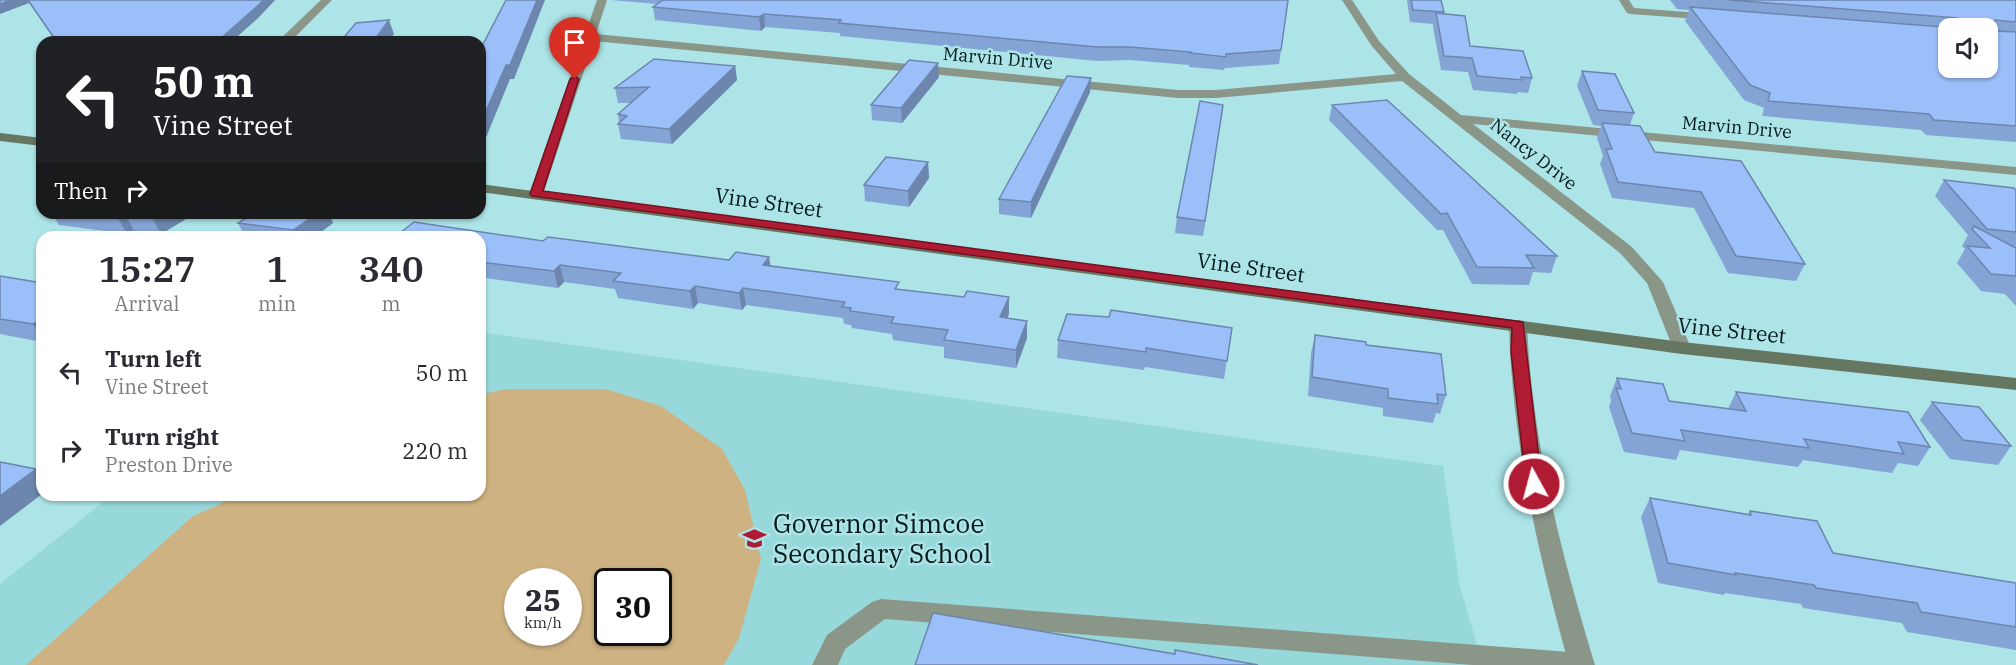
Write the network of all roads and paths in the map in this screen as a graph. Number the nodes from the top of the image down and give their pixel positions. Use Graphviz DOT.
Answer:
graph roads {
  1 [pos="327,0"];
  2 [pos="602,0"];
  3 [pos="1347,0"];
  4 [pos="1624,0"];
  5 [pos="1726,18"];
  6 [pos="289,36"];
  7 [pos="589,37"];
  8 [pos="1405,77"];
  9 [pos="1455,118"];
  10 [pos="0,137"];
  11 [pos="36,141"];
  12 [pos="2016,171"];
  13 [pos="486,189"];
  14 [pos="536,194"];
  15 [pos="1518,325"];
  16 [pos="1682,348"];
  17 [pos="2016,384"];
  18 [pos="1403,657"];
  19 [pos="1584,664"];
  20 [pos="825,665"];
  1 -- 6 [label="street"];
  2 -- 7 [label="street"];
  3 -- 8 [label="street, Nancy Drive"];
  4 -- 5 [label="street"];
  7 -- 8 [label="street, Marvin Drive"];
  7 -- 14 [label="street"];
  8 -- 9 [label="street, Nancy Drive"];
  9 -- 12 [label="street, Marvin Drive"];
  9 -- 16 [label="street, Nancy Drive"];
  10 -- 11 [label="street"];
  13 -- 14 [label="street, Vine Street"];
  14 -- 15 [label="street, Vine Street"];
  15 -- 16 [label="street, Vine Street"];
  15 -- 19 [label="street"];
  16 -- 17 [label="street, Vine Street"];
  18 -- 19 [label="street"];
  18 -- 20 [label="street"];
}
